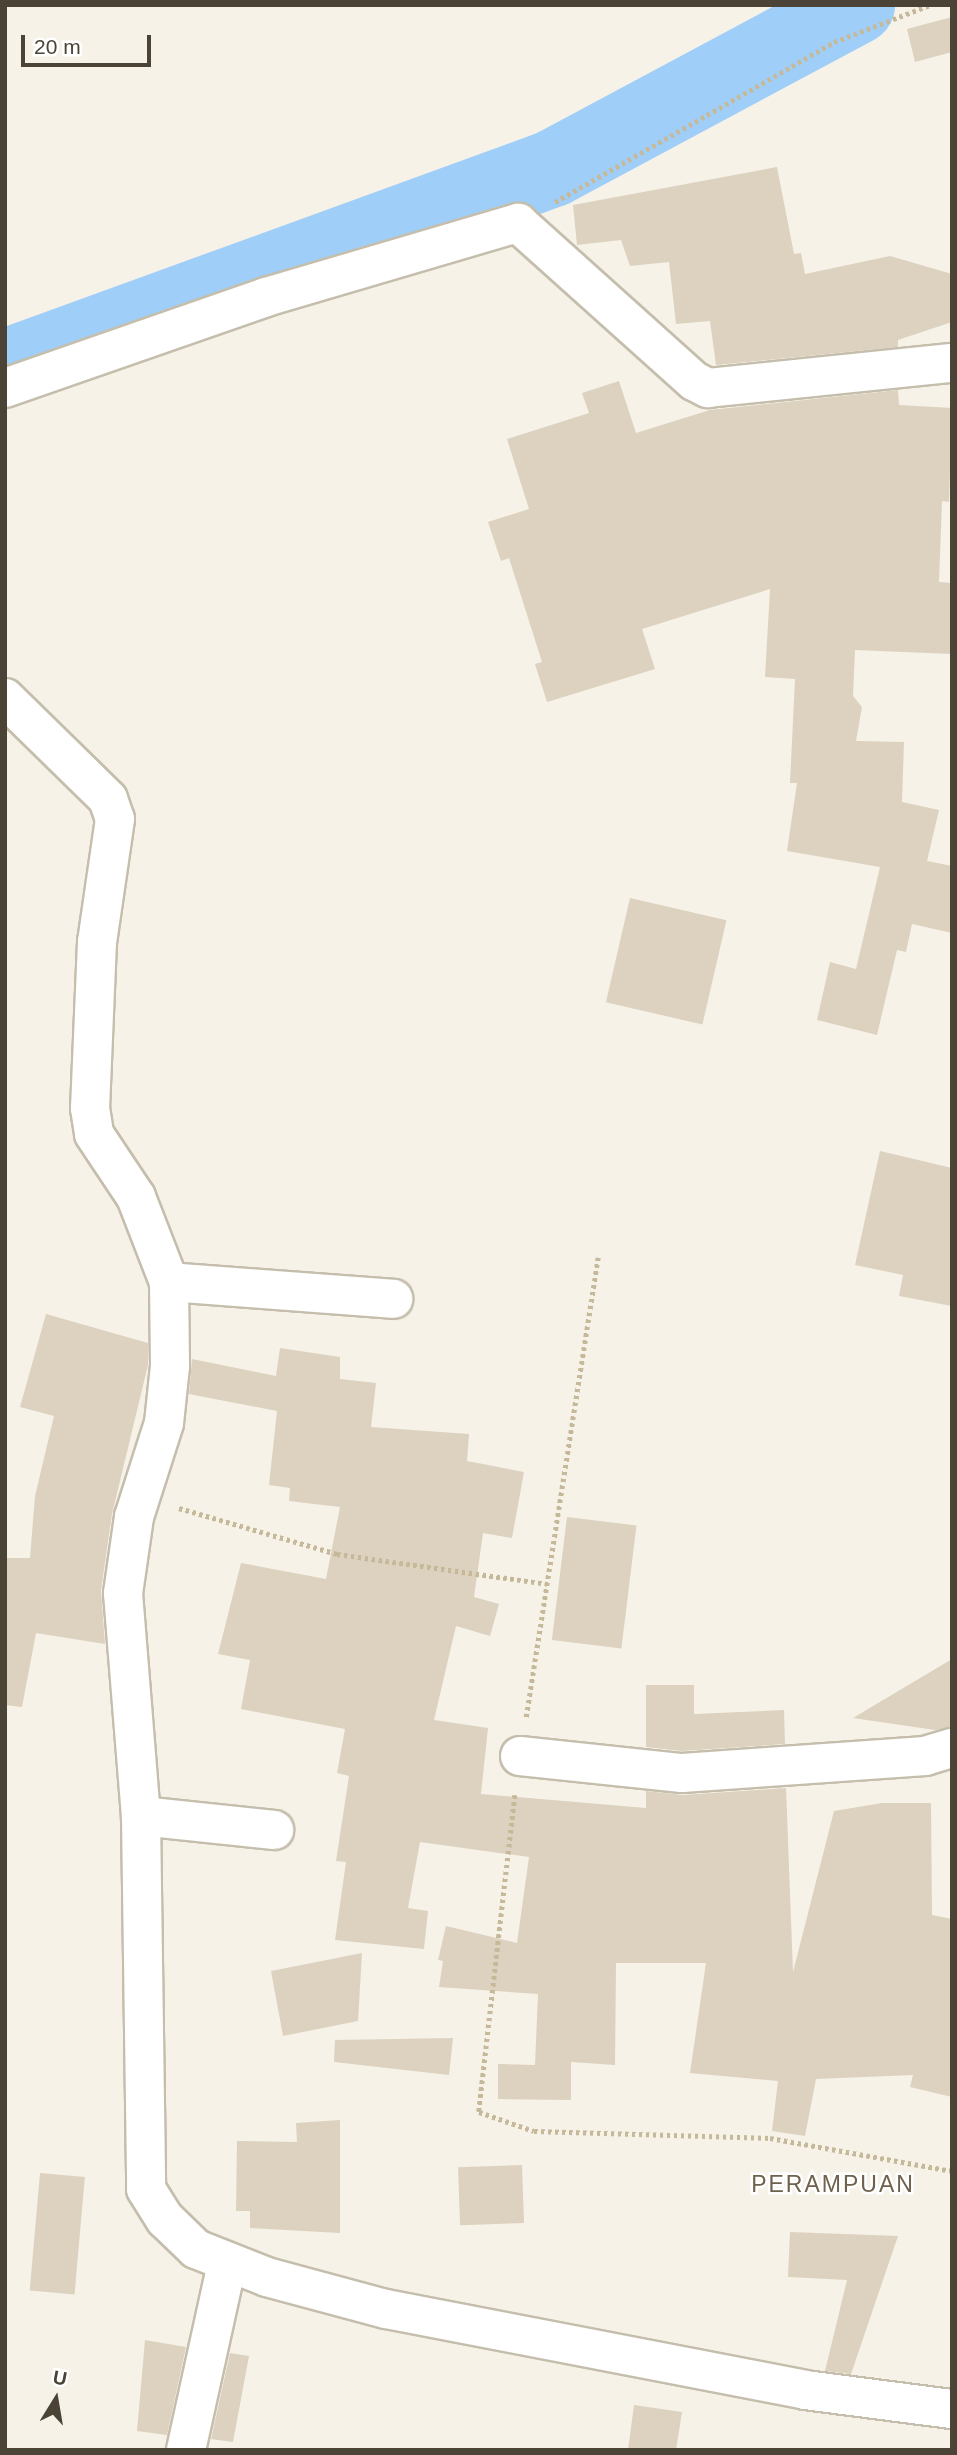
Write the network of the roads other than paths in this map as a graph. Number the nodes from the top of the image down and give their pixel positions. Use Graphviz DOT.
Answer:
graph roads {
  1 [pos="952,363"];
  2 [pos="5,388"];
  3 [pos="5,698"];
  4 [pos="169,1282"];
  5 [pos="393,1299"];
  6 [pos="952,1748"];
  7 [pos="520,1756"];
  8 [pos="141,1815"];
  9 [pos="274,1830"];
  10 [pos="227,2263"];
  11 [pos="952,2410"];
  12 [pos="186,2450"];
  1 -- 2 [label="street"];
  3 -- 4 [label="street"];
  4 -- 5 [label="street"];
  4 -- 8 [label="street"];
  6 -- 7 [label="street"];
  8 -- 9 [label="street"];
  8 -- 10 [label="street"];
  10 -- 11 [label="street"];
  10 -- 12 [label="street"];
}
